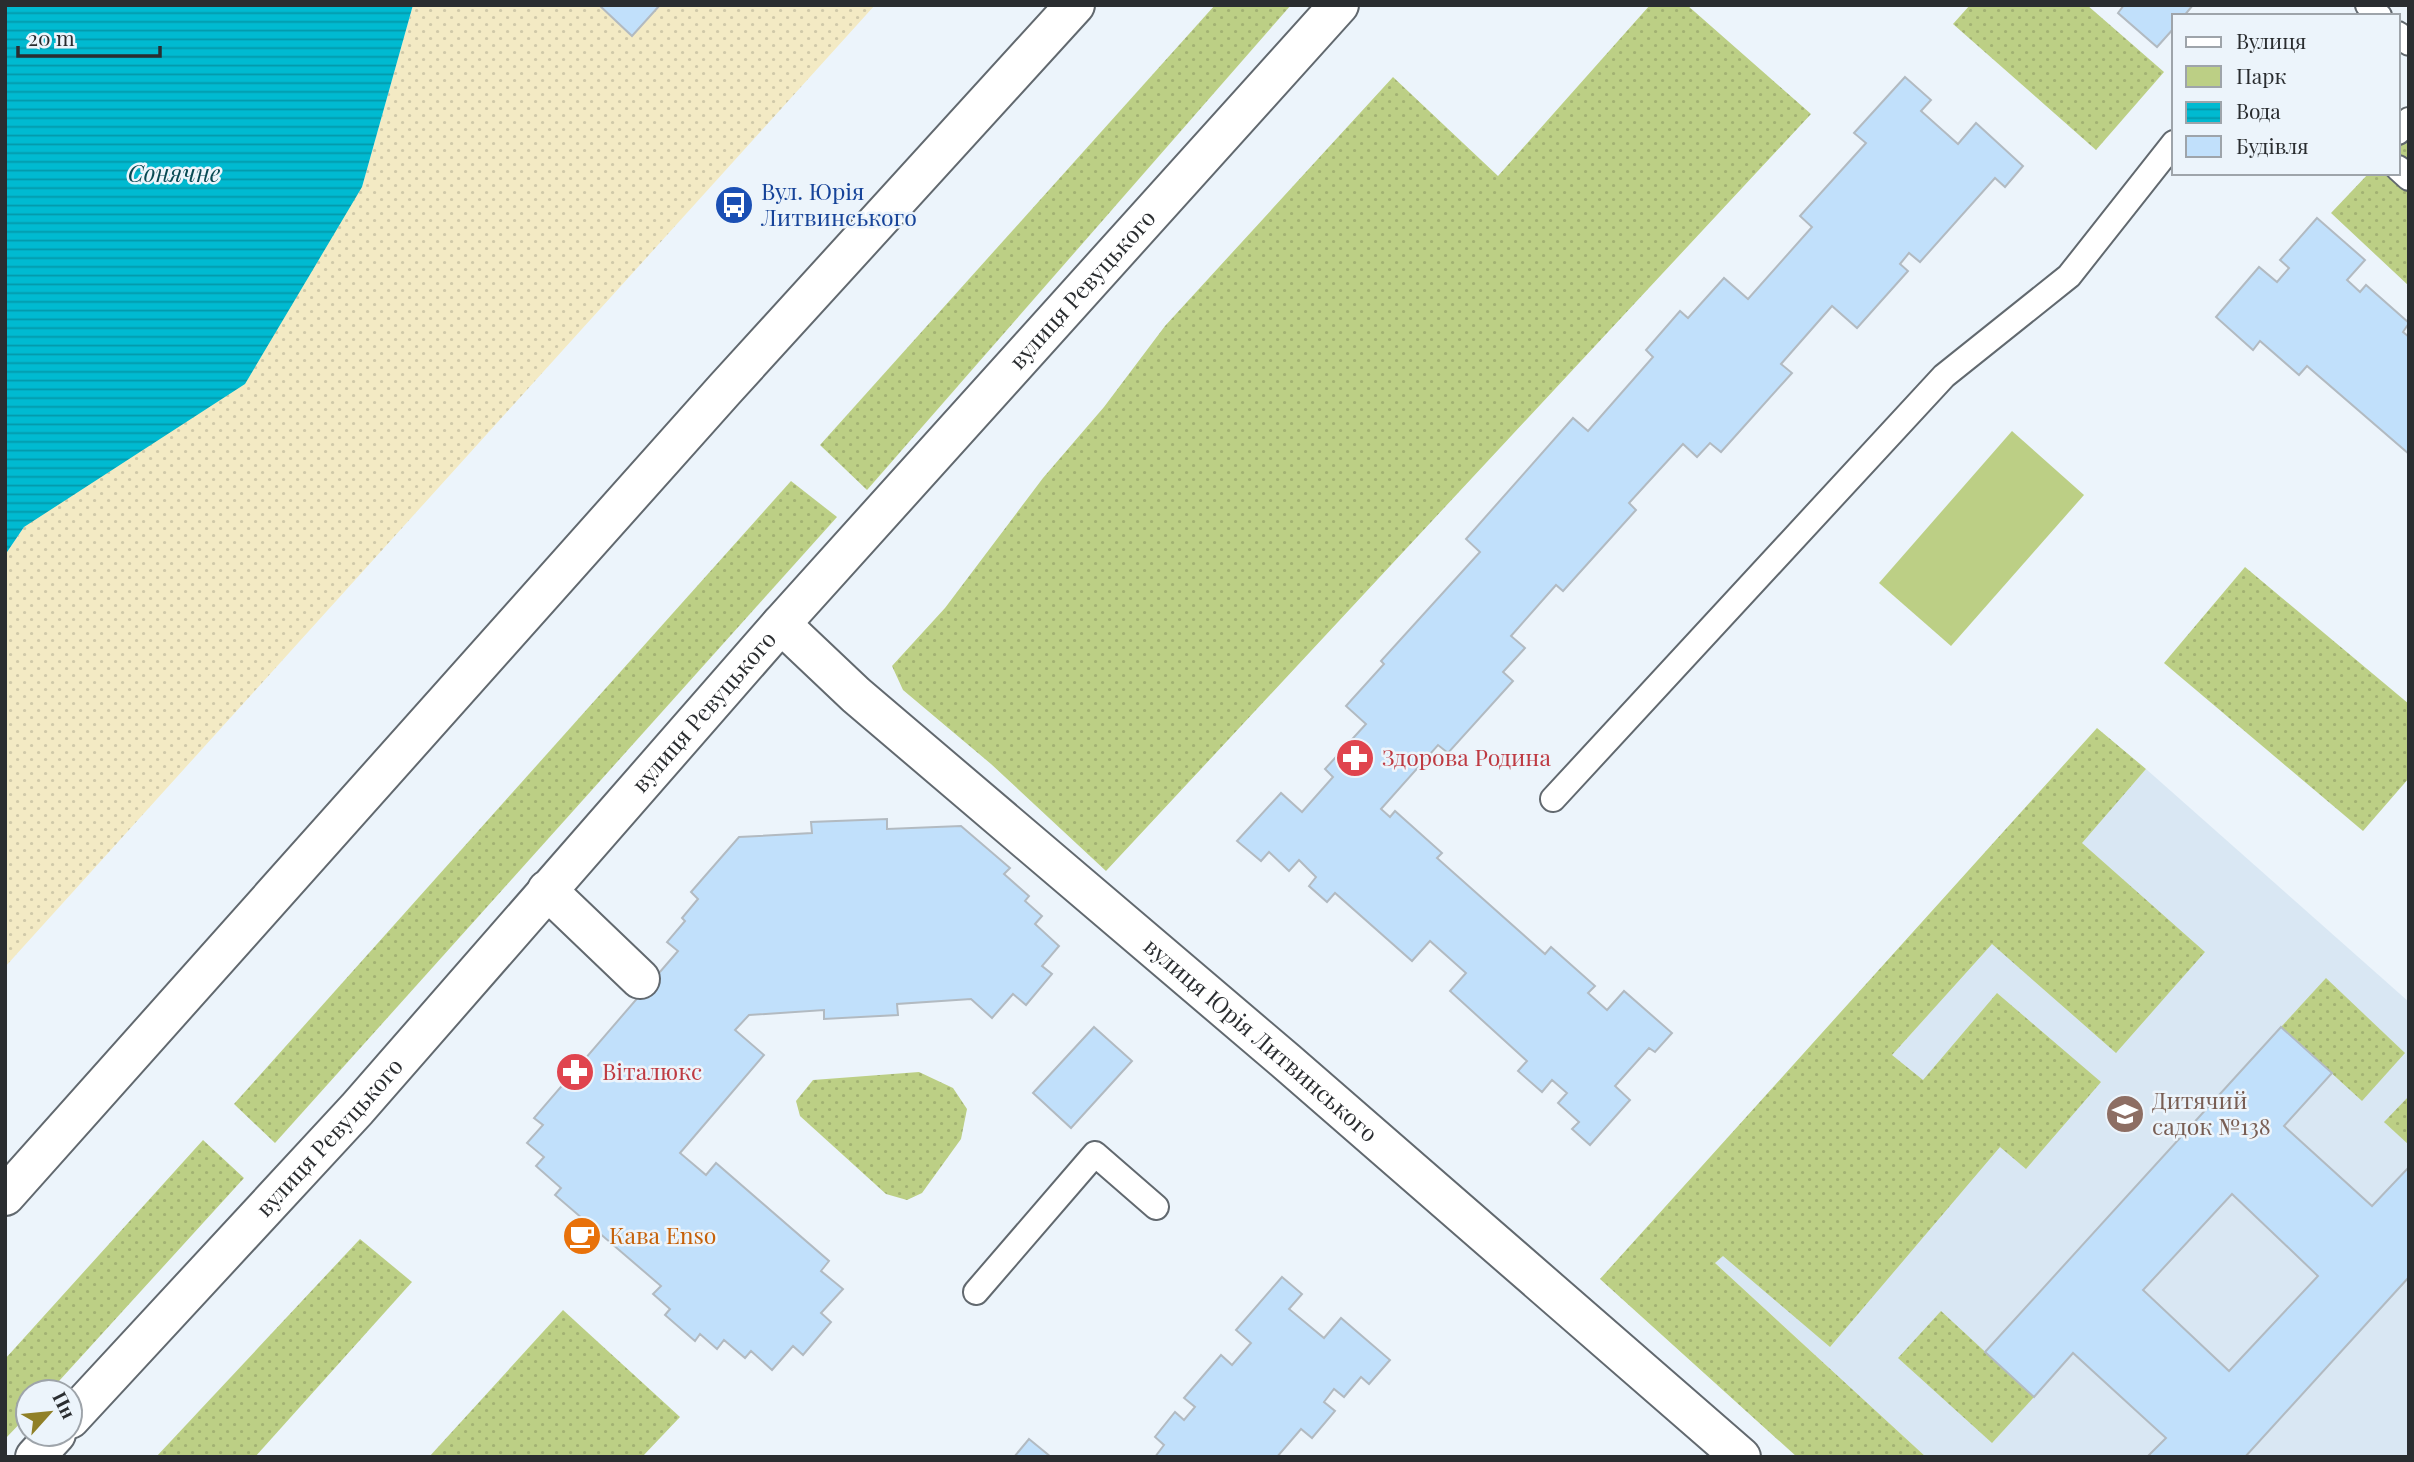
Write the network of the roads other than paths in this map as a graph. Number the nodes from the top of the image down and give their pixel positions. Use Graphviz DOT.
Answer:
graph roads {
  1 [pos="1075,5"];
  2 [pos="1339,5"];
  3 [pos="2172,146"];
  4 [pos="781,624"];
  5 [pos="1553,799"];
  6 [pos="547,890"];
  7 [pos="640,979"];
  8 [pos="5,1196"];
  9 [pos="1156,1207"];
  10 [pos="976,1292"];
  11 [pos="84,1404"];
  12 [pos="1741,1457"];
  1 -- 8 [label="street"];
  2 -- 4 [label="street, вулиця Ревуцького"];
  3 -- 5 [label="lane"];
  4 -- 6 [label="street, вулиця Ревуцького"];
  4 -- 12 [label="street, вулиця Юрія Литвинського"];
  6 -- 7 [label="street"];
  6 -- 11 [label="street, вулиця Ревуцького"];
  9 -- 10 [label="lane"];
}
